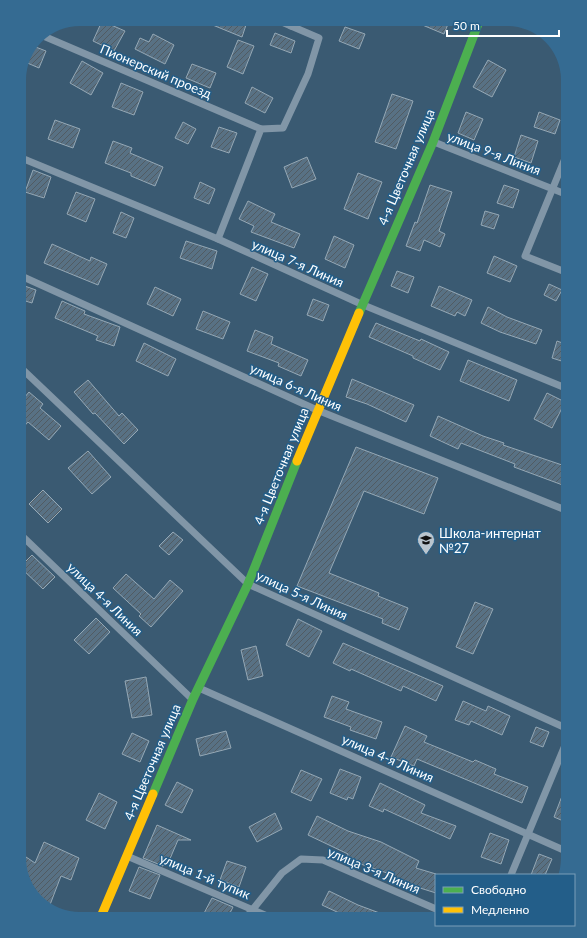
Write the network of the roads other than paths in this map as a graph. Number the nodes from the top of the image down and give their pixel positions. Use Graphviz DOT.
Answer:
graph roads {
  1 [pos="291,26"];
  2 [pos="477,26"];
  3 [pos="46,37"];
  4 [pos="261,129"];
  5 [pos="433,142"];
  6 [pos="26,160"];
  7 [pos="561,167"];
  8 [pos="552,188"];
  9 [pos="561,192"];
  10 [pos="218,239"];
  11 [pos="561,270"];
  12 [pos="26,277"];
  13 [pos="361,304"];
  14 [pos="26,373"];
  15 [pos="561,386"];
  16 [pos="317,410"];
  17 [pos="561,508"];
  18 [pos="26,540"];
  19 [pos="248,584"];
  20 [pos="198,687"];
  21 [pos="193,699"];
  22 [pos="561,726"];
  23 [pos="561,755"];
  24 [pos="529,834"];
  25 [pos="561,849"];
  26 [pos="126,856"];
  27 [pos="511,874"];
  28 [pos="251,909"];
  29 [pos="435,909"];
  30 [pos="103,912"];
  31 [pos="249,912"];
  32 [pos="258,912"];
  1 -- 4 [label="lane"];
  2 -- 5 [label="street, 4-я Цветочная улица"];
  3 -- 4 [label="lane, Пионерский проезд"];
  4 -- 10 [label="lane"];
  5 -- 8 [label="lane, улица 9-я Линия"];
  5 -- 13 [label="street, 4-я Цветочная улица"];
  6 -- 10 [label="lane, улица 7-я Линия"];
  7 -- 8 [label="lane"];
  8 -- 9 [label="lane, улица 9-я Линия"];
  8 -- 11 [label="lane"];
  10 -- 13 [label="lane, улица 7-я Линия"];
  12 -- 16 [label="lane, улица 6-я Линия"];
  13 -- 15 [label="lane, улица 7-я Линия"];
  13 -- 16 [label="street, 4-я Цветочная улица"];
  14 -- 19 [label="lane, улица 5-я Линия"];
  16 -- 17 [label="lane, улица 6-я Линия"];
  16 -- 19 [label="street, 4-я Цветочная улица"];
  18 -- 21 [label="lane, улица 4-я Линия"];
  19 -- 20 [label="street, 4-я Цветочная улица"];
  19 -- 22 [label="lane, улица 5-я Линия"];
  20 -- 21 [label="street, 4-я Цветочная улица"];
  20 -- 24 [label="lane, улица 4-я Линия"];
  21 -- 26 [label="street, 4-я Цветочная улица"];
  23 -- 24 [label="lane"];
  24 -- 25 [label="lane, улица 4-я Линия"];
  24 -- 27 [label="lane"];
  26 -- 28 [label="lane, улица 1-й тупик"];
  26 -- 30 [label="street, 4-я Цветочная улица"];
  28 -- 29 [label="lane, улица 3-я Линия"];
  28 -- 31 [label="lane, улица 3-я Линия"];
  28 -- 32 [label="lane, улица 1-й тупик"];
}
